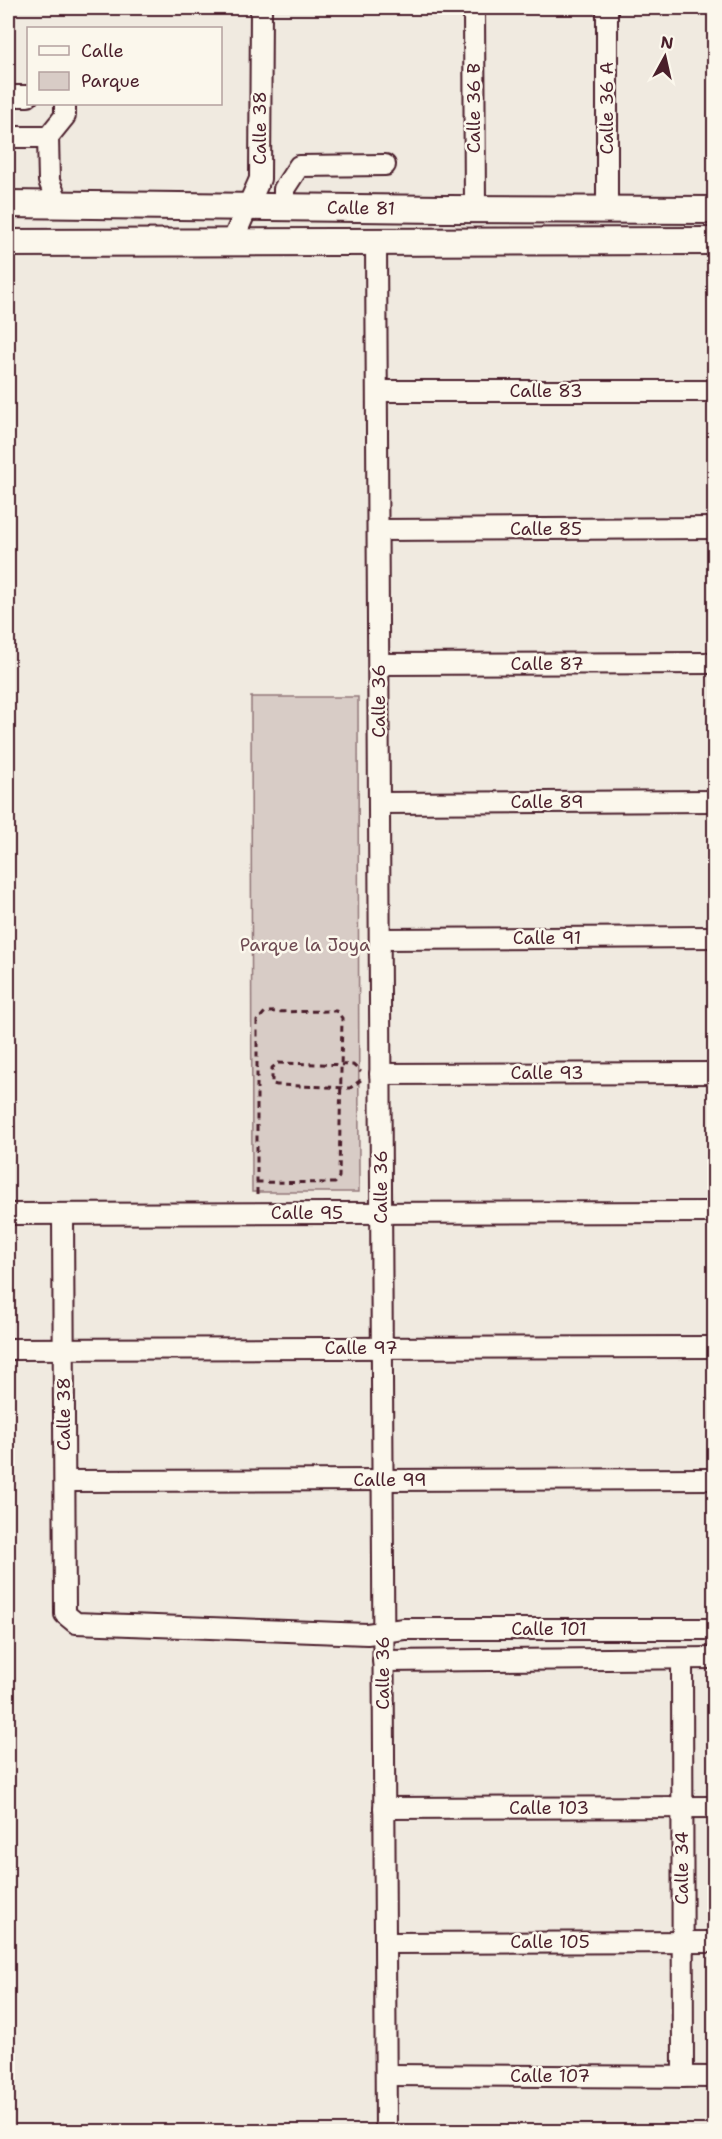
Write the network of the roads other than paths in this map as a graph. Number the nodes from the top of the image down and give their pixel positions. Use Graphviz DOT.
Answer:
graph roads {
  1 [pos="261,8"];
  2 [pos="474,8"];
  3 [pos="607,8"];
  4 [pos="8,96"];
  5 [pos="27,96"];
  6 [pos="65,105"];
  7 [pos="8,137"];
  8 [pos="48,137"];
  9 [pos="385,165"];
  10 [pos="8,204"];
  11 [pos="59,205"];
  12 [pos="248,206"];
  13 [pos="284,207"];
  14 [pos="475,209"];
  15 [pos="607,209"];
  16 [pos="714,210"];
  17 [pos="714,241"];
  18 [pos="376,242"];
  19 [pos="8,243"];
  20 [pos="58,243"];
  21 [pos="232,243"];
  22 [pos="377,391"];
  23 [pos="714,391"];
  24 [pos="714,528"];
  25 [pos="378,530"];
  26 [pos="714,663"];
  27 [pos="379,664"];
  28 [pos="714,801"];
  29 [pos="379,803"];
  30 [pos="714,937"];
  31 [pos="380,939"];
  32 [pos="371,1073"];
  33 [pos="714,1073"];
  34 [pos="714,1212"];
  35 [pos="381,1213"];
  36 [pos="8,1214"];
  37 [pos="63,1214"];
  38 [pos="714,1347"];
  39 [pos="382,1348"];
  40 [pos="8,1349"];
  41 [pos="64,1349"];
  42 [pos="714,1479"];
  43 [pos="382,1480"];
  44 [pos="65,1481"];
  45 [pos="65,1614"];
  46 [pos="714,1629"];
  47 [pos="383,1632"];
  48 [pos="714,1658"];
  49 [pos="682,1659"];
  50 [pos="383,1660"];
  51 [pos="384,1808"];
  52 [pos="682,1808"];
  53 [pos="714,1808"];
  54 [pos="683,1942"];
  55 [pos="714,1942"];
  56 [pos="385,1943"];
  57 [pos="386,2075"];
  58 [pos="683,2076"];
  59 [pos="714,2077"];
  60 [pos="386,2132"];
  1 -- 12 [label="street, Calle 38"];
  2 -- 14 [label="street, Calle 36 B"];
  3 -- 15 [label="street, Calle 36 A"];
  4 -- 5 [label="street"];
  6 -- 8 [label="street"];
  7 -- 8 [label="street"];
  8 -- 11 [label="street"];
  9 -- 13 [label="street"];
  10 -- 11 [label="main road, Calle 81"];
  11 -- 12 [label="main road, Calle 81"];
  11 -- 20 [label="main road"];
  12 -- 13 [label="main road, Calle 81"];
  12 -- 21 [label="street, Calle 38"];
  13 -- 14 [label="main road, Calle 81"];
  14 -- 15 [label="main road, Calle 81"];
  15 -- 16 [label="main road, Calle 81"];
  17 -- 18 [label="main road, Calle 81"];
  18 -- 21 [label="main road, Calle 81"];
  18 -- 22 [label="street, Calle 36"];
  19 -- 20 [label="main road, Calle 81"];
  20 -- 21 [label="main road, Calle 81"];
  22 -- 23 [label="street, Calle 83"];
  22 -- 25 [label="street, Calle 36"];
  24 -- 25 [label="street, Calle 85"];
  25 -- 27 [label="street, Calle 36"];
  26 -- 27 [label="street, Calle 87"];
  27 -- 29 [label="street, Calle 36"];
  28 -- 29 [label="street, Calle 89"];
  29 -- 31 [label="street, Calle 36"];
  30 -- 31 [label="street, Calle 91"];
  31 -- 32 [label="street, Calle 36"];
  32 -- 33 [label="street, Calle 93"];
  32 -- 35 [label="street, Calle 36"];
  34 -- 35 [label="street, Calle 95"];
  35 -- 37 [label="street, Calle 95"];
  35 -- 39 [label="street, Calle 36"];
  36 -- 37 [label="street, Calle 95"];
  37 -- 41 [label="street, Calle 38"];
  38 -- 39 [label="street, Calle 97"];
  39 -- 41 [label="street, Calle 97"];
  39 -- 43 [label="street, Calle 36"];
  40 -- 41 [label="street, Calle 97"];
  41 -- 44 [label="street, Calle 38"];
  42 -- 43 [label="street, Calle 99"];
  43 -- 44 [label="street, Calle 99"];
  43 -- 47 [label="street, Calle 36"];
  44 -- 45 [label="street, Calle 38"];
  45 -- 47 [label="street, Calle 101"];
  46 -- 47 [label="street, Calle 101"];
  47 -- 50 [label="street, Calle 36"];
  48 -- 49 [label="street, Calle 101"];
  49 -- 50 [label="street, Calle 101"];
  49 -- 52 [label="street, Calle 34"];
  50 -- 51 [label="street, Calle 36"];
  51 -- 52 [label="street, Calle 103"];
  51 -- 56 [label="street, Calle 36"];
  52 -- 53 [label="street, Calle 103"];
  52 -- 54 [label="street, Calle 34"];
  54 -- 55 [label="street, Calle 105"];
  54 -- 56 [label="street, Calle 105"];
  54 -- 58 [label="street, Calle 34"];
  56 -- 57 [label="street, Calle 36"];
  57 -- 58 [label="street, Calle 107"];
  57 -- 60 [label="street, Calle 36"];
  58 -- 59 [label="street, Calle 107"];
}
